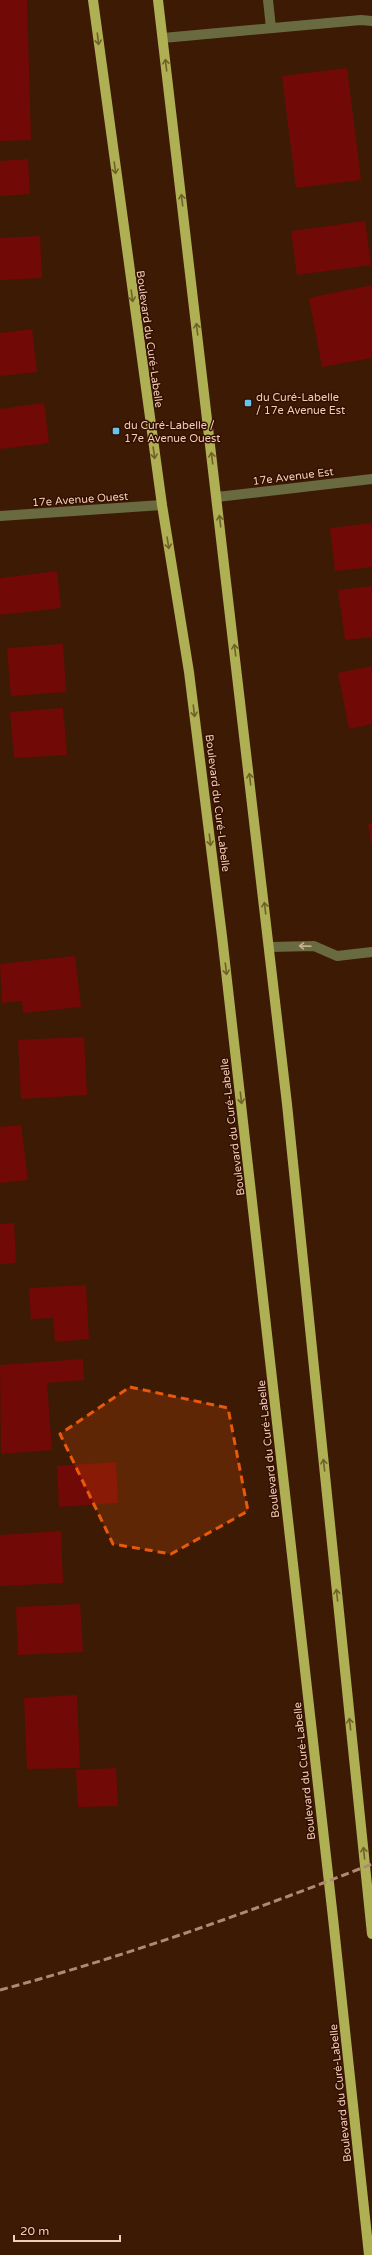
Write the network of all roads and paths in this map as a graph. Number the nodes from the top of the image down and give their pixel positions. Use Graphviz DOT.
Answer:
graph roads {
  1 [pos="93,0"];
  2 [pos="158,0"];
  3 [pos="268,0"];
  4 [pos="372,21"];
  5 [pos="271,28"];
  6 [pos="163,38"];
  7 [pos="372,479"];
  8 [pos="217,497"];
  9 [pos="162,505"];
  10 [pos="0,516"];
  11 [pos="270,947"];
  12 [pos="372,952"];
  13 [pos="372,1934"];
  14 [pos="369,2255"];
  1 -- 9 [label="main road, Boulevard du Curé-Labelle, one-way"];
  2 -- 6 [label="main road"];
  3 -- 5 [label="street"];
  4 -- 5 [label="street"];
  5 -- 6 [label="street"];
  8 -- 6 [label="main road, one-way"];
  7 -- 8 [label="street, 17e Avenue Est"];
  11 -- 8 [label="main road, one-way"];
  9 -- 10 [label="street, 17e Avenue Ouest"];
  9 -- 14 [label="main road, Boulevard du Curé-Labelle, one-way"];
  12 -- 11 [label="street, one-way"];
  13 -- 11 [label="main road, one-way"];
}
